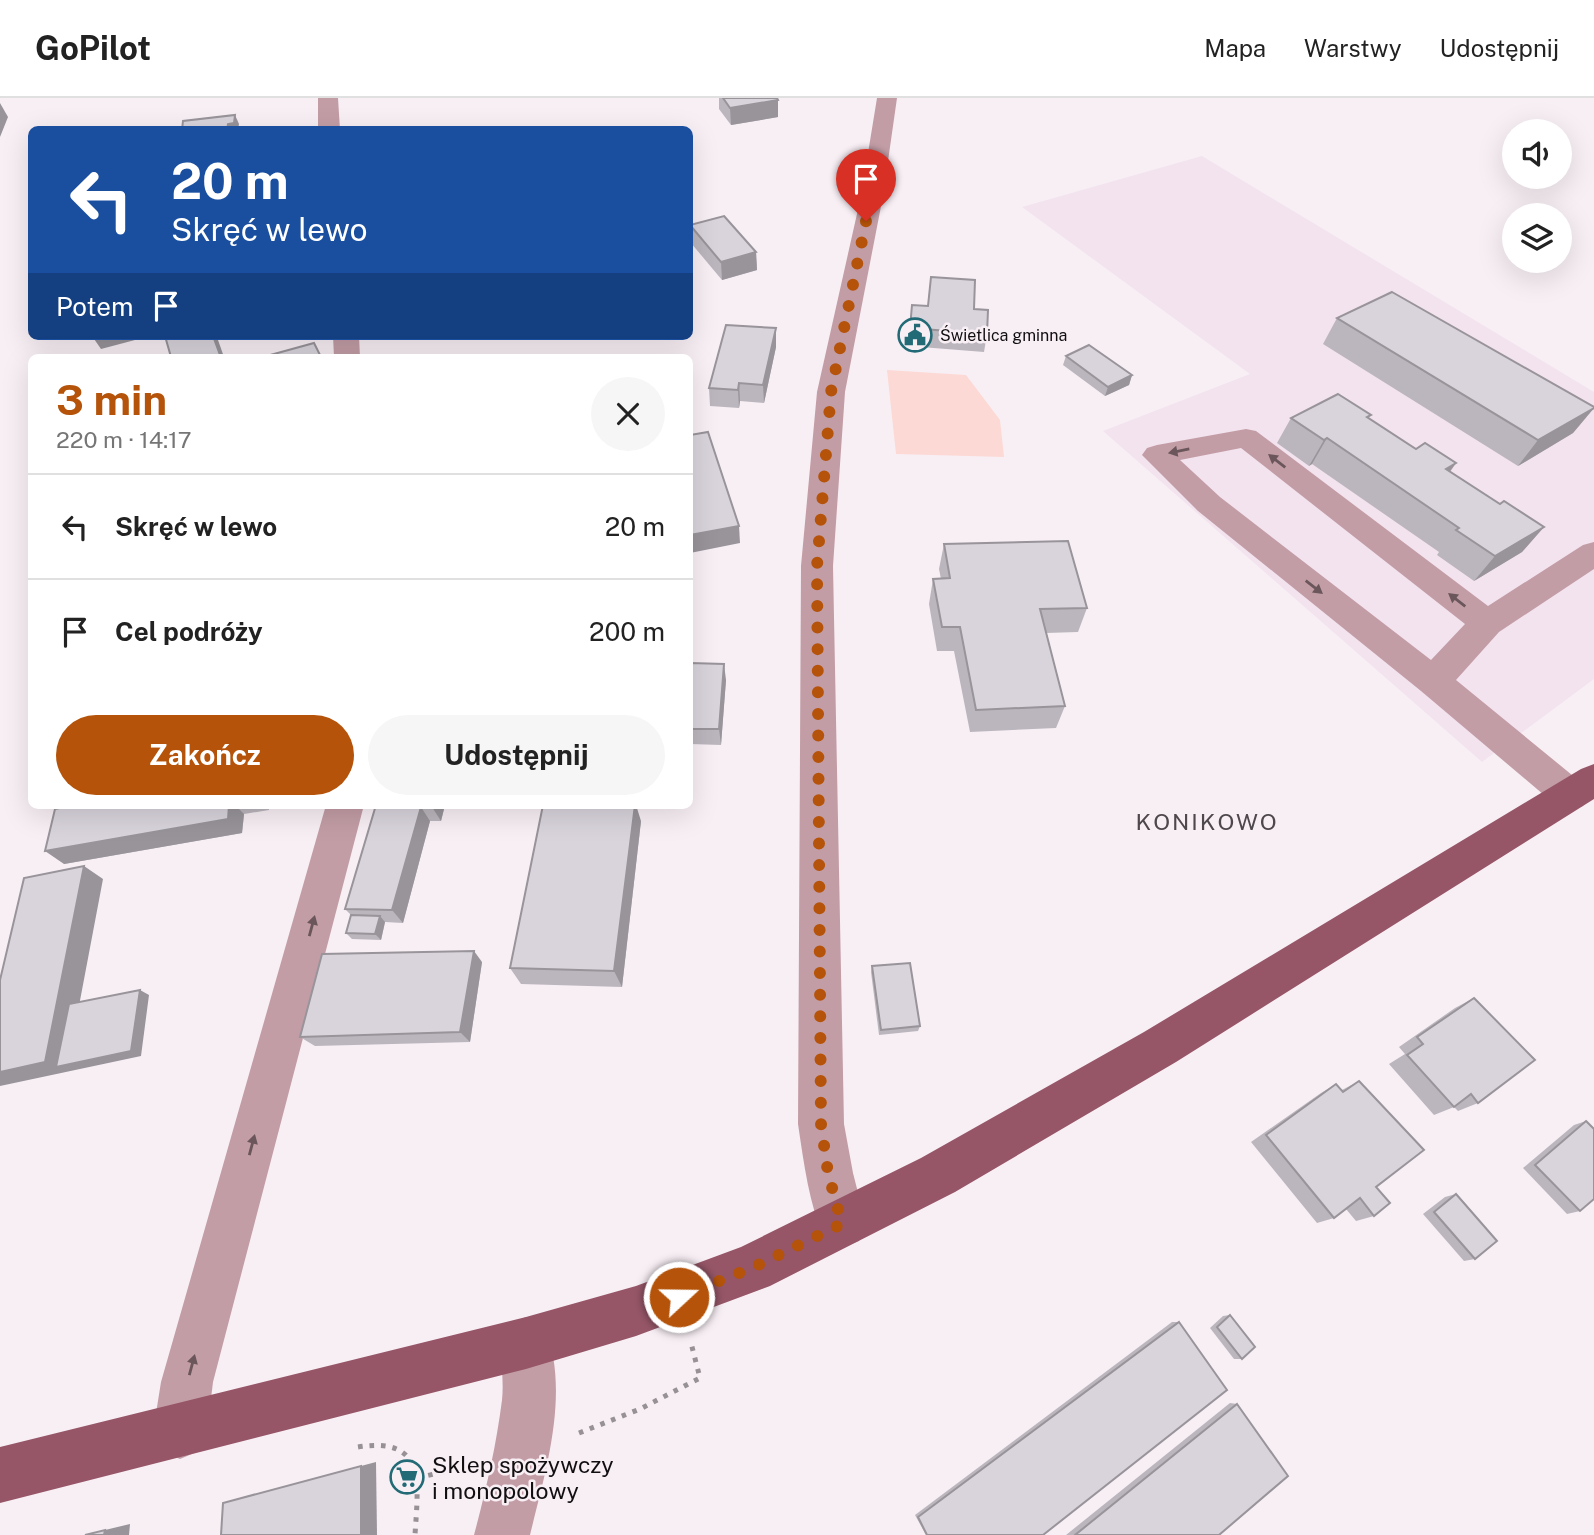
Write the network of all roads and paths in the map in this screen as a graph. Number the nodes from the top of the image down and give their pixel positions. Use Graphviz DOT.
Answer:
graph roads {
  1 [pos="328,98"];
  2 [pos="887,98"];
  3 [pos="329,126"];
  4 [pos="1594,553"];
  5 [pos="1487,623"];
  6 [pos="1433,681"];
  7 [pos="1582,787"];
  8 [pos="344,809"];
  9 [pos="842,1224"];
  10 [pos="679,1297"];
  11 [pos="526,1343"];
  12 [pos="180,1432"];
  13 [pos="358,1447"];
  14 [pos="523,1452"];
  15 [pos="0,1475"];
  16 [pos="417,1478"];
  17 [pos="415,1535"];
  18 [pos="502,1535"];
  1 -- 3 [label="street"];
  2 -- 9 [label="street"];
  4 -- 5 [label="street"];
  5 -- 6 [label="street"];
  5 -- 6 [label="street, one-way"];
  6 -- 7 [label="street"];
  7 -- 9 [label="main road"];
  12 -- 8 [label="street, one-way"];
  9 -- 10 [label="main road"];
  10 -- 11 [label="main road"];
  10 -- 14 [label="path"];
  11 -- 12 [label="main road"];
  11 -- 14 [label="street"];
  12 -- 15 [label="main road"];
  13 -- 16 [label="path"];
  14 -- 16 [label="path"];
  14 -- 18 [label="street"];
  16 -- 17 [label="path"];
}
